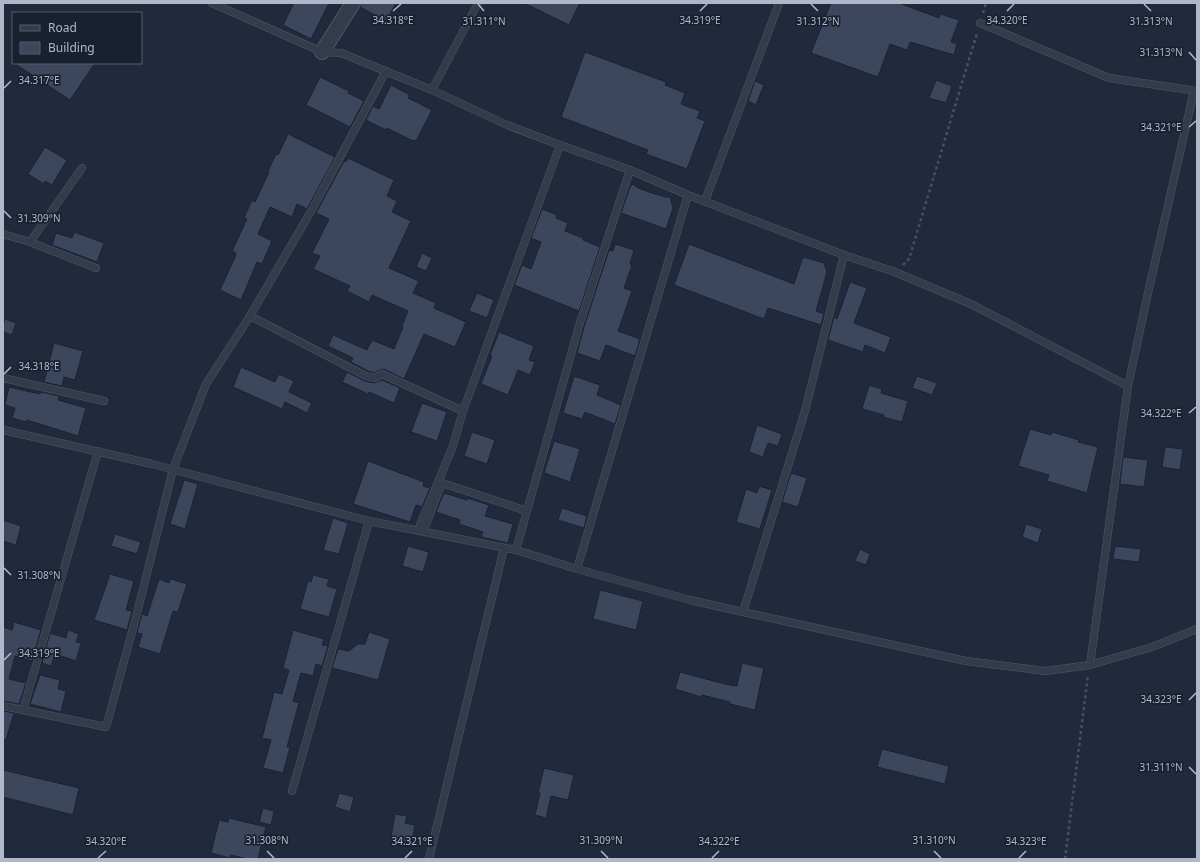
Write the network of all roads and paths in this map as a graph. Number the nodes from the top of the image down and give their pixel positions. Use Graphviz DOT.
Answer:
graph roads {
  1 [pos="212,3"];
  2 [pos="353,3"];
  3 [pos="478,3"];
  4 [pos="780,3"];
  5 [pos="986,3"];
  6 [pos="980,23"];
  7 [pos="322,52"];
  8 [pos="386,71"];
  9 [pos="432,90"];
  10 [pos="1196,91"];
  11 [pos="560,146"];
  12 [pos="82,168"];
  13 [pos="630,170"];
  14 [pos="688,195"];
  15 [pos="706,201"];
  16 [pos="3,234"];
  17 [pos="30,242"];
  18 [pos="844,255"];
  19 [pos="96,268"];
  20 [pos="894,272"];
  21 [pos="250,316"];
  22 [pos="3,378"];
  23 [pos="1128,386"];
  24 [pos="104,401"];
  25 [pos="464,410"];
  26 [pos="3,430"];
  27 [pos="98,451"];
  28 [pos="172,469"];
  29 [pos="526,511"];
  30 [pos="369,521"];
  31 [pos="421,531"];
  32 [pos="504,548"];
  33 [pos="516,550"];
  34 [pos="577,569"];
  35 [pos="743,612"];
  36 [pos="1197,629"];
  37 [pos="1090,665"];
  38 [pos="3,706"];
  39 [pos="23,710"];
  40 [pos="292,791"];
  41 [pos="429,859"];
  42 [pos="1064,859"];
  1 -- 7 [label="lane"];
  2 -- 7 [label="street"];
  3 -- 9 [label="lane"];
  4 -- 15 [label="lane"];
  5 -- 6 [label="path"];
  6 -- 10 [label="lane"];
  6 -- 20 [label="path"];
  7 -- 8 [label="lane"];
  8 -- 9 [label="lane"];
  8 -- 21 [label="lane"];
  9 -- 11 [label="lane"];
  10 -- 23 [label="lane"];
  11 -- 13 [label="lane"];
  11 -- 25 [label="lane"];
  12 -- 17 [label="lane"];
  13 -- 14 [label="lane"];
  13 -- 29 [label="lane"];
  14 -- 15 [label="lane"];
  14 -- 34 [label="lane"];
  15 -- 18 [label="lane"];
  16 -- 17 [label="lane"];
  17 -- 19 [label="lane"];
  18 -- 20 [label="lane"];
  18 -- 35 [label="lane"];
  20 -- 23 [label="lane"];
  21 -- 25 [label="lane"];
  21 -- 28 [label="lane"];
  22 -- 24 [label="lane"];
  23 -- 37 [label="lane"];
  25 -- 31 [label="lane"];
  26 -- 27 [label="lane"];
  27 -- 28 [label="lane"];
  27 -- 39 [label="lane"];
  28 -- 30 [label="lane"];
  28 -- 39 [label="lane"];
  29 -- 31 [label="lane"];
  29 -- 33 [label="lane"];
  30 -- 31 [label="lane"];
  30 -- 40 [label="lane"];
  31 -- 32 [label="lane"];
  32 -- 33 [label="lane"];
  32 -- 41 [label="lane"];
  33 -- 34 [label="lane"];
  34 -- 35 [label="lane"];
  35 -- 37 [label="lane"];
  36 -- 37 [label="lane"];
  37 -- 42 [label="path"];
  38 -- 39 [label="lane"];
}
